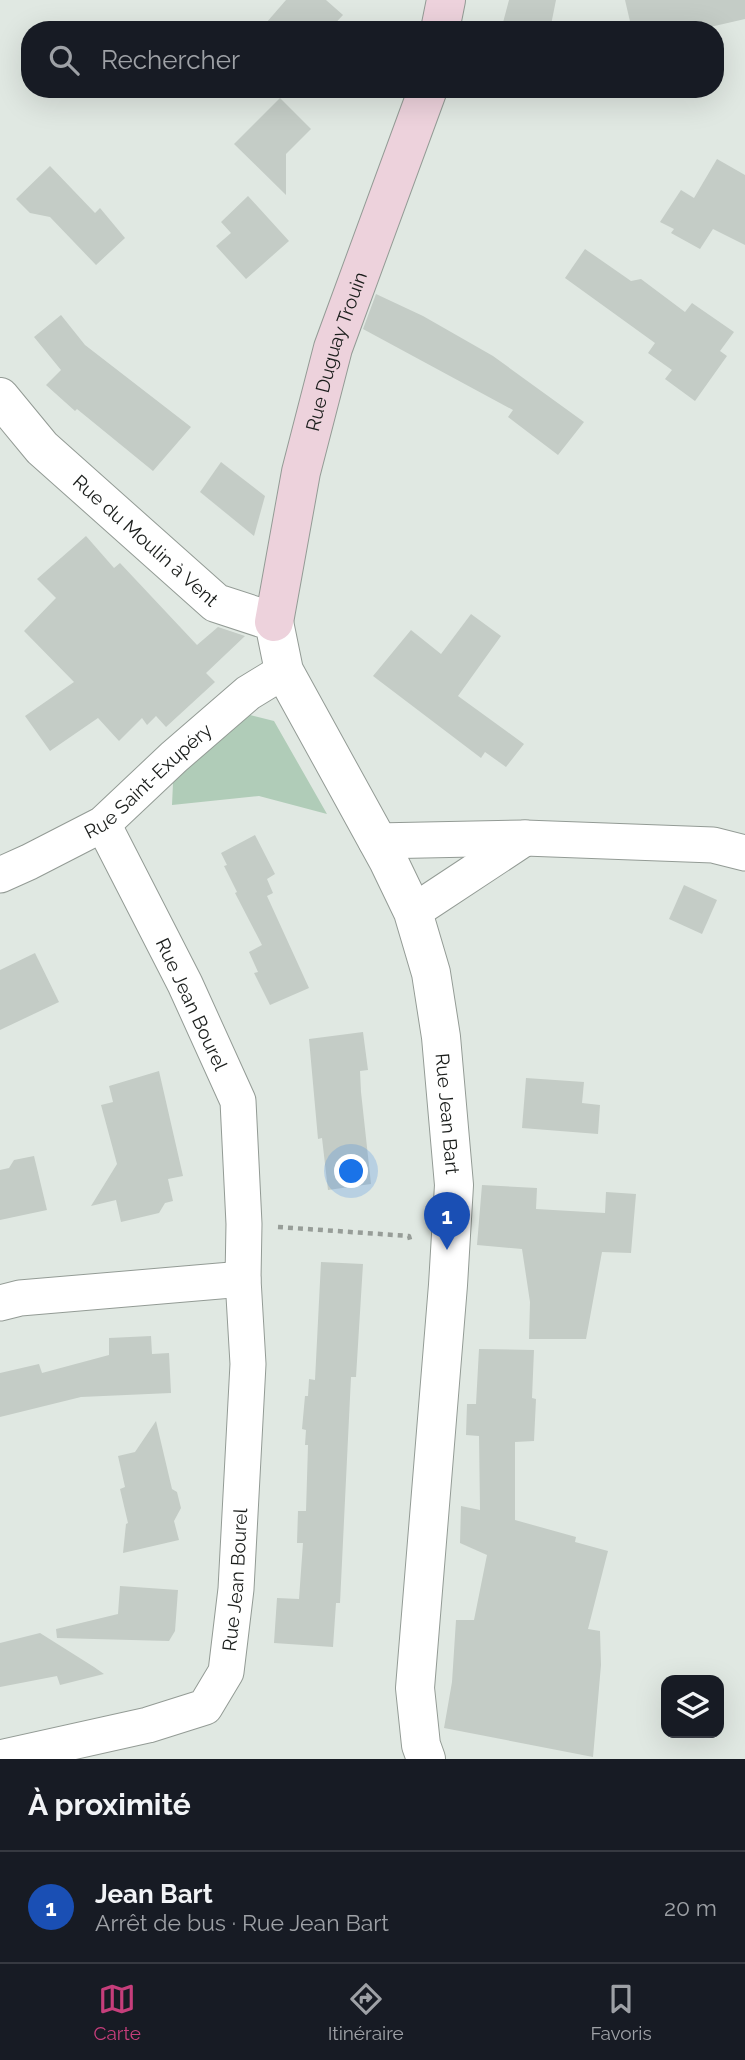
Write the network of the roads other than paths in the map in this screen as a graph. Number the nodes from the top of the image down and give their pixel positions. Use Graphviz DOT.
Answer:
graph roads {
  1 [pos="446,0"];
  2 [pos="442,21"];
  3 [pos="425,98"];
  4 [pos="0,397"];
  5 [pos="274,621"];
  6 [pos="284,671"];
  7 [pos="103,824"];
  8 [pos="525,838"];
  9 [pos="376,841"];
  10 [pos="745,853"];
  11 [pos="0,875"];
  12 [pos="413,912"];
  13 [pos="243,1279"];
  14 [pos="0,1303"];
  15 [pos="0,1758"];
  16 [pos="426,1759"];
  1 -- 2 [label="main road"];
  3 -- 5 [label="main road, Rue Duguay Trouin"];
  4 -- 5 [label="street, Rue du Moulin à Vent"];
  5 -- 6 [label="street"];
  6 -- 7 [label="street, Rue Saint-Exupéry"];
  6 -- 9 [label="street, Rue Jean Bart"];
  7 -- 11 [label="street, Rue Saint-Exupéry"];
  7 -- 13 [label="street, Rue Jean Bourel"];
  8 -- 9 [label="street"];
  8 -- 10 [label="street"];
  8 -- 12 [label="street"];
  9 -- 12 [label="street, Rue Jean Bart"];
  12 -- 16 [label="street, Rue Jean Bart"];
  13 -- 14 [label="street"];
  13 -- 15 [label="street, Rue Jean Bourel"];
}
